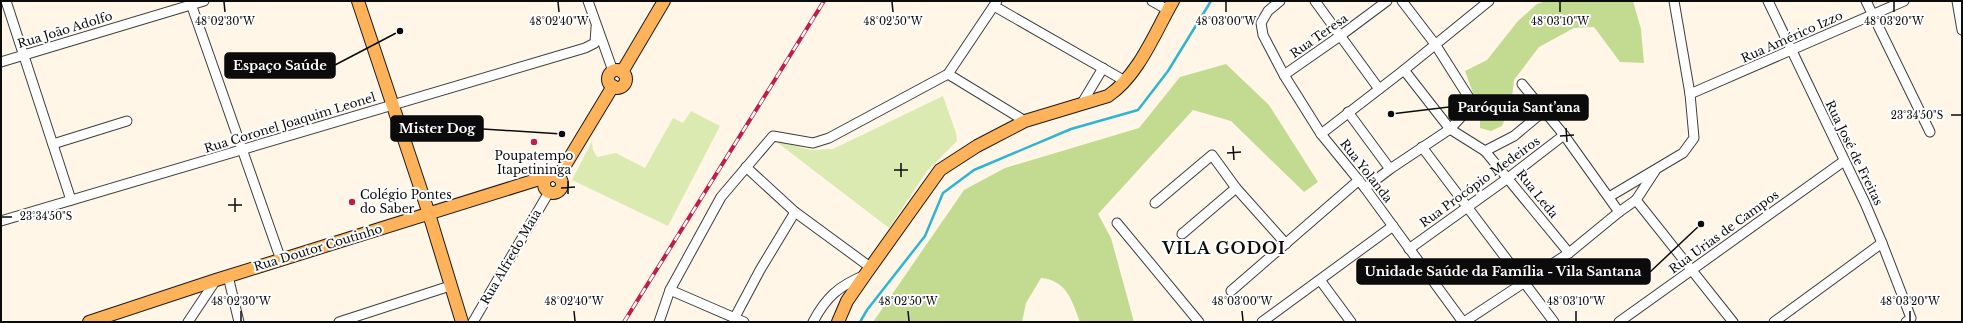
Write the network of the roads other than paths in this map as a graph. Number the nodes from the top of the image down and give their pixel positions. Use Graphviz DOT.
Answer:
graph roads {
  1 [pos="6,1"];
  2 [pos="204,1"];
  3 [pos="358,1"];
  4 [pos="588,1"];
  5 [pos="664,1"];
  6 [pos="1152,1"];
  7 [pos="1280,1"];
  8 [pos="1315,1"];
  9 [pos="1387,1"];
  10 [pos="1402,1"];
  11 [pos="1489,1"];
  12 [pos="1674,1"];
  13 [pos="1768,1"];
  14 [pos="1866,1"];
  15 [pos="1904,1"];
  16 [pos="1957,1"];
  17 [pos="191,3"];
  18 [pos="996,4"];
  19 [pos="1171,6"];
  20 [pos="1873,15"];
  21 [pos="596,27"];
  22 [pos="1962,30"];
  23 [pos="1340,36"];
  24 [pos="1435,44"];
  25 [pos="585,48"];
  26 [pos="1792,50"];
  27 [pos="24,55"];
  28 [pos="608,56"];
  29 [pos="1,62"];
  30 [pos="1103,68"];
  31 [pos="1404,70"];
  32 [pos="617,71"];
  33 [pos="948,74"];
  34 [pos="1284,75"];
  35 [pos="1126,81"];
  36 [pos="1522,84"];
  37 [pos="1379,89"];
  38 [pos="1690,94"];
  39 [pos="1082,103"];
  40 [pos="393,105"];
  41 [pos="1544,111"];
  42 [pos="1348,112"];
  43 [pos="127,121"];
  44 [pos="1025,121"];
  45 [pos="1450,129"];
  46 [pos="1930,132"];
  47 [pos="1321,134"];
  48 [pos="1564,135"];
  49 [pos="53,144"];
  50 [pos="1422,147"];
  51 [pos="242,150"];
  52 [pos="1485,151"];
  53 [pos="1844,161"];
  54 [pos="746,167"];
  55 [pos="1657,168"];
  56 [pos="1390,169"];
  57 [pos="553,177"];
  58 [pos="1508,178"];
  59 [pos="1359,180"];
  60 [pos="1236,188"];
  61 [pos="1365,188"];
  62 [pos="549,192"];
  63 [pos="1609,197"];
  64 [pos="71,200"];
  65 [pos="1636,200"];
  66 [pos="1155,203"];
  67 [pos="1467,208"];
  68 [pos="796,212"];
  69 [pos="1619,212"];
  70 [pos="429,214"];
  71 [pos="1,221"];
  72 [pos="1117,223"];
  73 [pos="1393,226"];
  74 [pos="1182,234"];
  75 [pos="1882,243"];
  76 [pos="1286,244"];
  77 [pos="1409,249"];
  78 [pos="1569,253"];
  79 [pos="281,260"];
  80 [pos="1692,270"];
  81 [pos="867,271"];
  82 [pos="228,276"];
  83 [pos="216,280"];
  84 [pos="1320,280"];
  85 [pos="1523,283"];
  86 [pos="450,286"];
  87 [pos="670,290"];
  88 [pos="1231,291"];
  89 [pos="734,317"];
  90 [pos="1908,320"];
  91 [pos="1468,321"];
  92 [pos="89,322"];
  93 [pos="188,322"];
  94 [pos="239,322"];
  95 [pos="339,322"];
  96 [pos="462,322"];
  97 [pos="473,322"];
  98 [pos="659,322"];
  99 [pos="744,322"];
  100 [pos="813,322"];
  101 [pos="838,322"];
  102 [pos="1200,322"];
  103 [pos="1262,322"];
  104 [pos="1351,322"];
  105 [pos="1554,322"];
  106 [pos="1619,322"];
  107 [pos="1734,322"];
  108 [pos="1774,322"];
  1 -- 27 [label="street"];
  2 -- 17 [label="street, Rua João Adolfo"];
  3 -- 40 [label="main road"];
  4 -- 21 [label="street"];
  5 -- 32 [label="main road"];
  6 -- 19 [label="street"];
  7 -- 34 [label="street, Rua Yolanda"];
  8 -- 23 [label="street"];
  9 -- 23 [label="street, Rua Teresa"];
  10 -- 24 [label="street"];
  11 -- 24 [label="street"];
  12 -- 38 [label="street"];
  13 -- 26 [label="street, Rua José de Freitas"];
  14 -- 20 [label="street"];
  15 -- 20 [label="street, Rua Américo Izzo"];
  16 -- 22 [label="street"];
  17 -- 27 [label="street, Rua João Adolfo"];
  17 -- 51 [label="street"];
  18 -- 30 [label="street"];
  18 -- 33 [label="street"];
  19 -- 35 [label="main road"];
  20 -- 26 [label="street, Rua Américo Izzo"];
  20 -- 46 [label="street"];
  21 -- 25 [label="street"];
  21 -- 28 [label="street"];
  23 -- 34 [label="street, Rua Teresa"];
  23 -- 37 [label="street"];
  24 -- 31 [label="street"];
  24 -- 45 [label="street"];
  25 -- 28 [label="street"];
  25 -- 40 [label="street, Rua Coronel Joaquim Leonel"];
  26 -- 38 [label="street, Rua Américo Izzo"];
  26 -- 53 [label="street, Rua José de Freitas"];
  27 -- 29 [label="street, Rua João Adolfo"];
  27 -- 49 [label="street"];
  28 -- 32 [label="street"];
  30 -- 35 [label="street"];
  30 -- 39 [label="street"];
  31 -- 37 [label="street"];
  31 -- 45 [label="street, Rua Leda"];
  32 -- 57 [label="main road"];
  33 -- 44 [label="street"];
  33 -- 54 [label="street"];
  34 -- 47 [label="street, Rua Yolanda"];
  35 -- 39 [label="main road"];
  36 -- 41 [label="street"];
  37 -- 42 [label="street"];
  38 -- 55 [label="street"];
  39 -- 44 [label="main road"];
  40 -- 51 [label="street, Rua Coronel Joaquim Leonel"];
  40 -- 70 [label="main road"];
  41 -- 48 [label="street"];
  41 -- 52 [label="street"];
  42 -- 47 [label="street"];
  42 -- 56 [label="street"];
  43 -- 49 [label="street"];
  44 -- 81 [label="main road"];
  45 -- 50 [label="street"];
  45 -- 52 [label="street, Rua Leda"];
  47 -- 59 [label="street, Rua Yolanda"];
  48 -- 58 [label="street, Rua Procópio Medeiros"];
  48 -- 63 [label="street"];
  49 -- 64 [label="street"];
  50 -- 56 [label="street"];
  50 -- 67 [label="street"];
  51 -- 64 [label="street, Rua Coronel Joaquim Leonel"];
  51 -- 79 [label="street"];
  52 -- 58 [label="street, Rua Leda"];
  53 -- 75 [label="street, Rua José de Freitas"];
  53 -- 80 [label="street, Rua Urias de Campos"];
  54 -- 68 [label="street"];
  54 -- 87 [label="street"];
  55 -- 63 [label="street"];
  55 -- 65 [label="street"];
  56 -- 61 [label="street"];
  57 -- 62 [label="main road"];
  57 -- 70 [label="main road, Rua Doutor Coutinho"];
  58 -- 67 [label="street, Rua Procópio Medeiros"];
  58 -- 78 [label="street, Rua Leda"];
  59 -- 61 [label="street, Rua Yolanda"];
  59 -- 76 [label="street"];
  60 -- 66 [label="street"];
  60 -- 74 [label="street"];
  60 -- 76 [label="street"];
  61 -- 73 [label="street, Rua Yolanda"];
  62 -- 97 [label="street, Rua Alfredo Maia"];
  63 -- 69 [label="street"];
  64 -- 71 [label="street, Rua Coronel Joaquim Leonel"];
  65 -- 69 [label="street"];
  65 -- 80 [label="street"];
  67 -- 77 [label="street, Rua Procópio Medeiros"];
  67 -- 85 [label="street"];
  68 -- 81 [label="street"];
  68 -- 89 [label="street"];
  69 -- 78 [label="street"];
  70 -- 79 [label="main road, Rua Doutor Coutinho"];
  70 -- 86 [label="main road"];
  72 -- 102 [label="street"];
  73 -- 77 [label="street, Rua Yolanda"];
  73 -- 84 [label="street"];
  75 -- 90 [label="street, Rua José de Freitas"];
  75 -- 108 [label="street"];
  76 -- 88 [label="street"];
  77 -- 91 [label="street, Rua Yolanda"];
  78 -- 85 [label="street"];
  79 -- 82 [label="main road, Rua Doutor Coutinho"];
  80 -- 106 [label="street, Rua Urias de Campos"];
  80 -- 107 [label="street"];
  81 -- 100 [label="street"];
  81 -- 101 [label="main road"];
  82 -- 83 [label="main road, Rua Doutor Coutinho"];
  82 -- 94 [label="street"];
  83 -- 92 [label="main road, Rua Doutor Coutinho"];
  83 -- 93 [label="street"];
  84 -- 103 [label="street"];
  84 -- 104 [label="street"];
  85 -- 91 [label="street"];
  85 -- 105 [label="street"];
  86 -- 95 [label="street"];
  86 -- 96 [label="main road"];
  87 -- 89 [label="street"];
  87 -- 98 [label="street"];
  89 -- 99 [label="street"];
}
